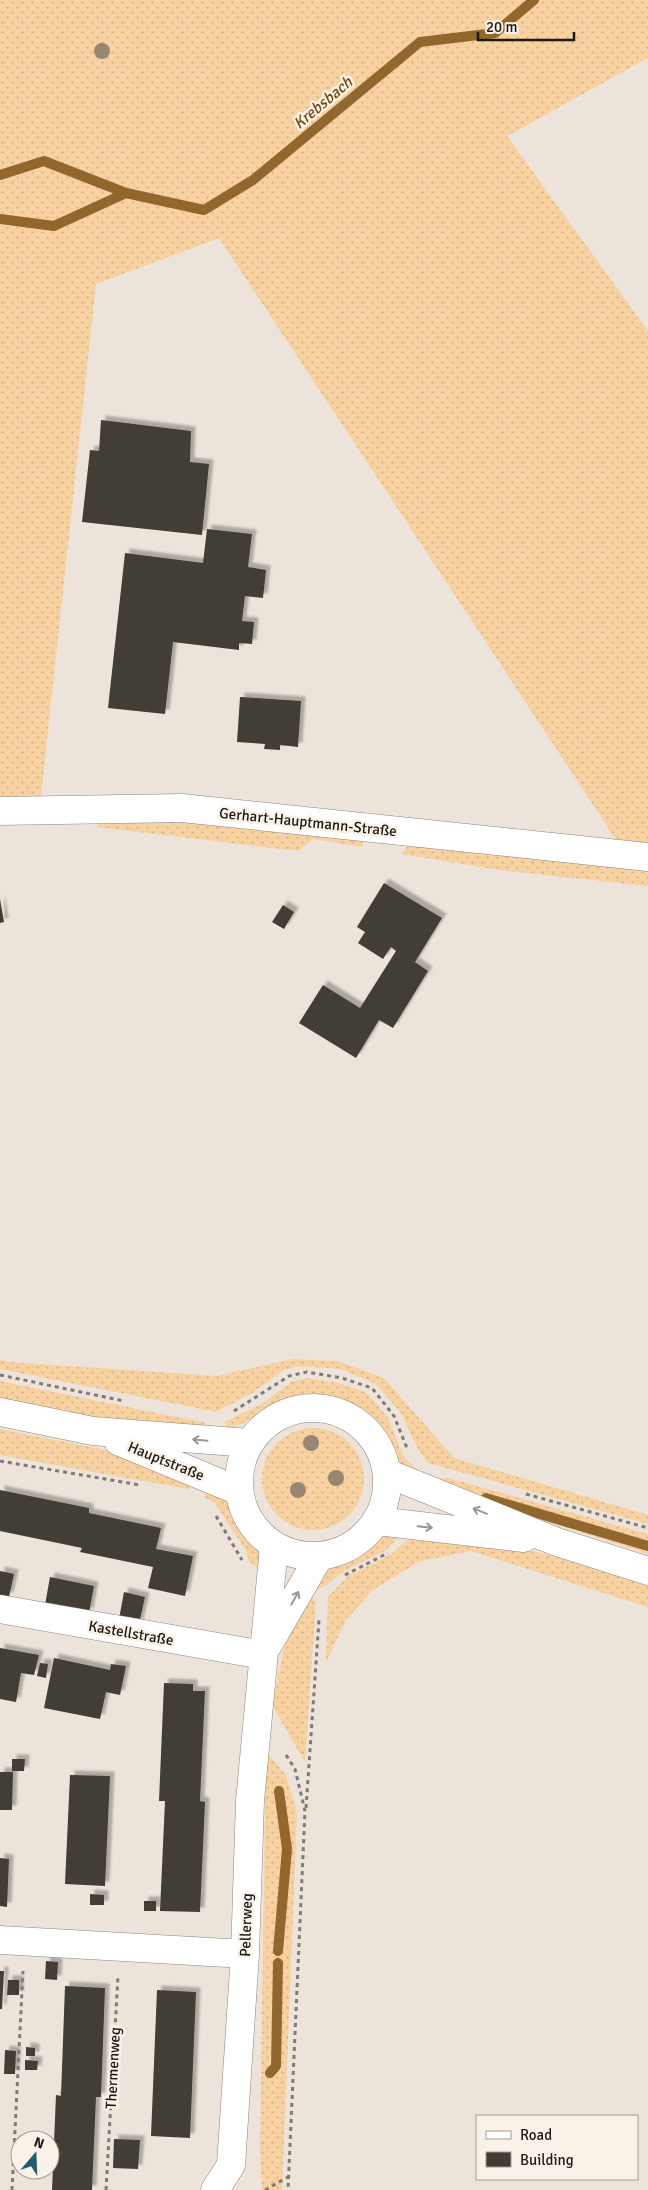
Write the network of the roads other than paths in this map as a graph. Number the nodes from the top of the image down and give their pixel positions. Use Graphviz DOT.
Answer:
graph roads {
  1 [pos="0,811"];
  2 [pos="648,857"];
  3 [pos="0,1412"];
  4 [pos="94,1431"];
  5 [pos="249,1443"];
  6 [pos="387,1473"];
  7 [pos="239,1491"];
  8 [pos="377,1521"];
  9 [pos="557,1542"];
  10 [pos="274,1546"];
  11 [pos="319,1557"];
  12 [pos="648,1571"];
  13 [pos="0,1609"];
  14 [pos="263,1655"];
  15 [pos="12,1940"];
  16 [pos="245,1954"];
  17 [pos="215,2190"];
  1 -- 2 [label="street, Gerhart-Hauptmann-Straße"];
  3 -- 4 [label="street, Hauptstraße"];
  5 -- 4 [label="street, Hauptstraße, one-way"];
  4 -- 7 [label="street, Hauptstraße"];
  5 -- 6 [label="street"];
  5 -- 7 [label="street"];
  6 -- 8 [label="street"];
  9 -- 6 [label="street, one-way"];
  7 -- 10 [label="street"];
  8 -- 9 [label="street, one-way"];
  8 -- 11 [label="street"];
  9 -- 12 [label="street"];
  10 -- 11 [label="street"];
  10 -- 14 [label="street, Pellerweg"];
  14 -- 11 [label="street, Pellerweg, one-way"];
  13 -- 14 [label="street, Kastellstraße"];
  14 -- 16 [label="street, Pellerweg"];
  15 -- 16 [label="street"];
  16 -- 17 [label="street, Pellerweg"];
}
